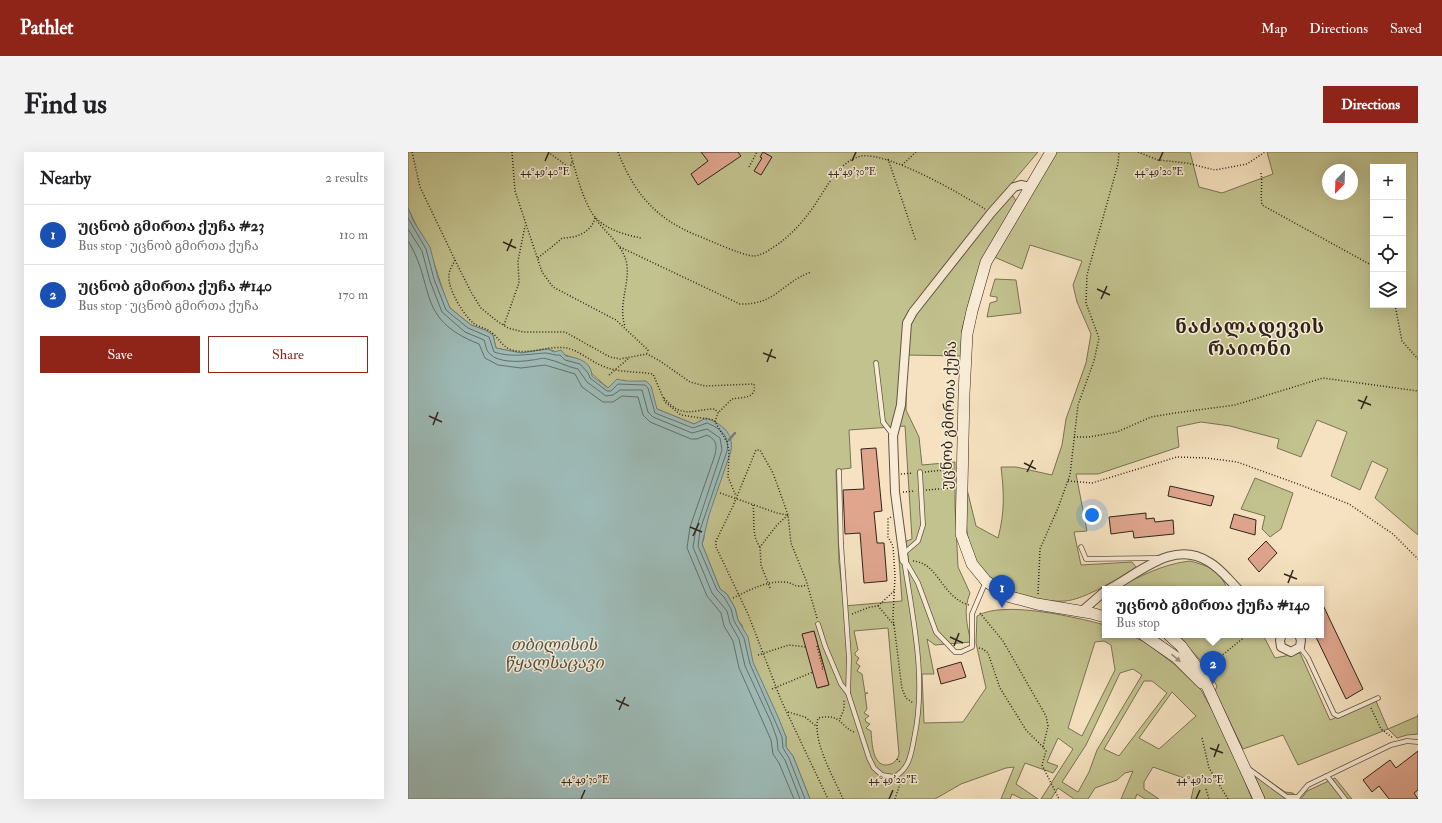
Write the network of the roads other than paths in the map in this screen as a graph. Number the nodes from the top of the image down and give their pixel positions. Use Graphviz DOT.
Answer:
graph roads {
  1 [pos="1052,152"];
  2 [pos="1030,187"];
  3 [pos="876,363"];
  4 [pos="893,436"];
  5 [pos="839,471"];
  6 [pos="920,472"];
  7 [pos="1081,547"];
  8 [pos="904,557"];
  9 [pos="1161,558"];
  10 [pos="986,581"];
  11 [pos="1114,586"];
  12 [pos="1235,586"];
  13 [pos="1102,594"];
  14 [pos="1086,612"];
  15 [pos="1102,612"];
  16 [pos="1102,616"];
  17 [pos="818,624"];
  18 [pos="1148,638"];
  19 [pos="1172,638"];
  20 [pos="1281,638"];
  21 [pos="1300,638"];
  22 [pos="1300,647"];
  23 [pos="848,693"];
  24 [pos="1211,694"];
  25 [pos="1378,698"];
  26 [pos="1418,742"];
  27 [pos="1243,764"];
  28 [pos="1327,776"];
  29 [pos="1297,798"];
  30 [pos="1259,799"];
  31 [pos="1345,799"];
  1 -- 2 [label="main road, უცნობ გმირთა ქუჩა"];
  2 -- 4 [label="street"];
  2 -- 10 [label="main road, უცნობ გმირთა ქუჩა"];
  3 -- 4 [label="lane"];
  4 -- 8 [label="street"];
  5 -- 23 [label="lane"];
  6 -- 8 [label="lane"];
  7 -- 9 [label="lane"];
  8 -- 10 [label="lane"];
  8 -- 23 [label="lane"];
  9 -- 11 [label="street"];
  9 -- 12 [label="street"];
  10 -- 14 [label="main road, უცნობ გმირთა ქუჩა"];
  13 -- 14 [label="street"];
  14 -- 15 [label="main road, უცნობ გმირთა ქუჩა"];
  14 -- 16 [label="main road, უცნობ გმირთა ქუჩა"];
  17 -- 23 [label="lane"];
  18 -- 24 [label="main road, one-way"];
  19 -- 24 [label="main road"];
  20 -- 22 [label="street"];
  21 -- 22 [label="street"];
  22 -- 25 [label="lane"];
  24 -- 27 [label="main road"];
  26 -- 28 [label="lane"];
  27 -- 29 [label="lane"];
  27 -- 30 [label="main road"];
  28 -- 29 [label="lane"];
  28 -- 31 [label="lane"];
}
